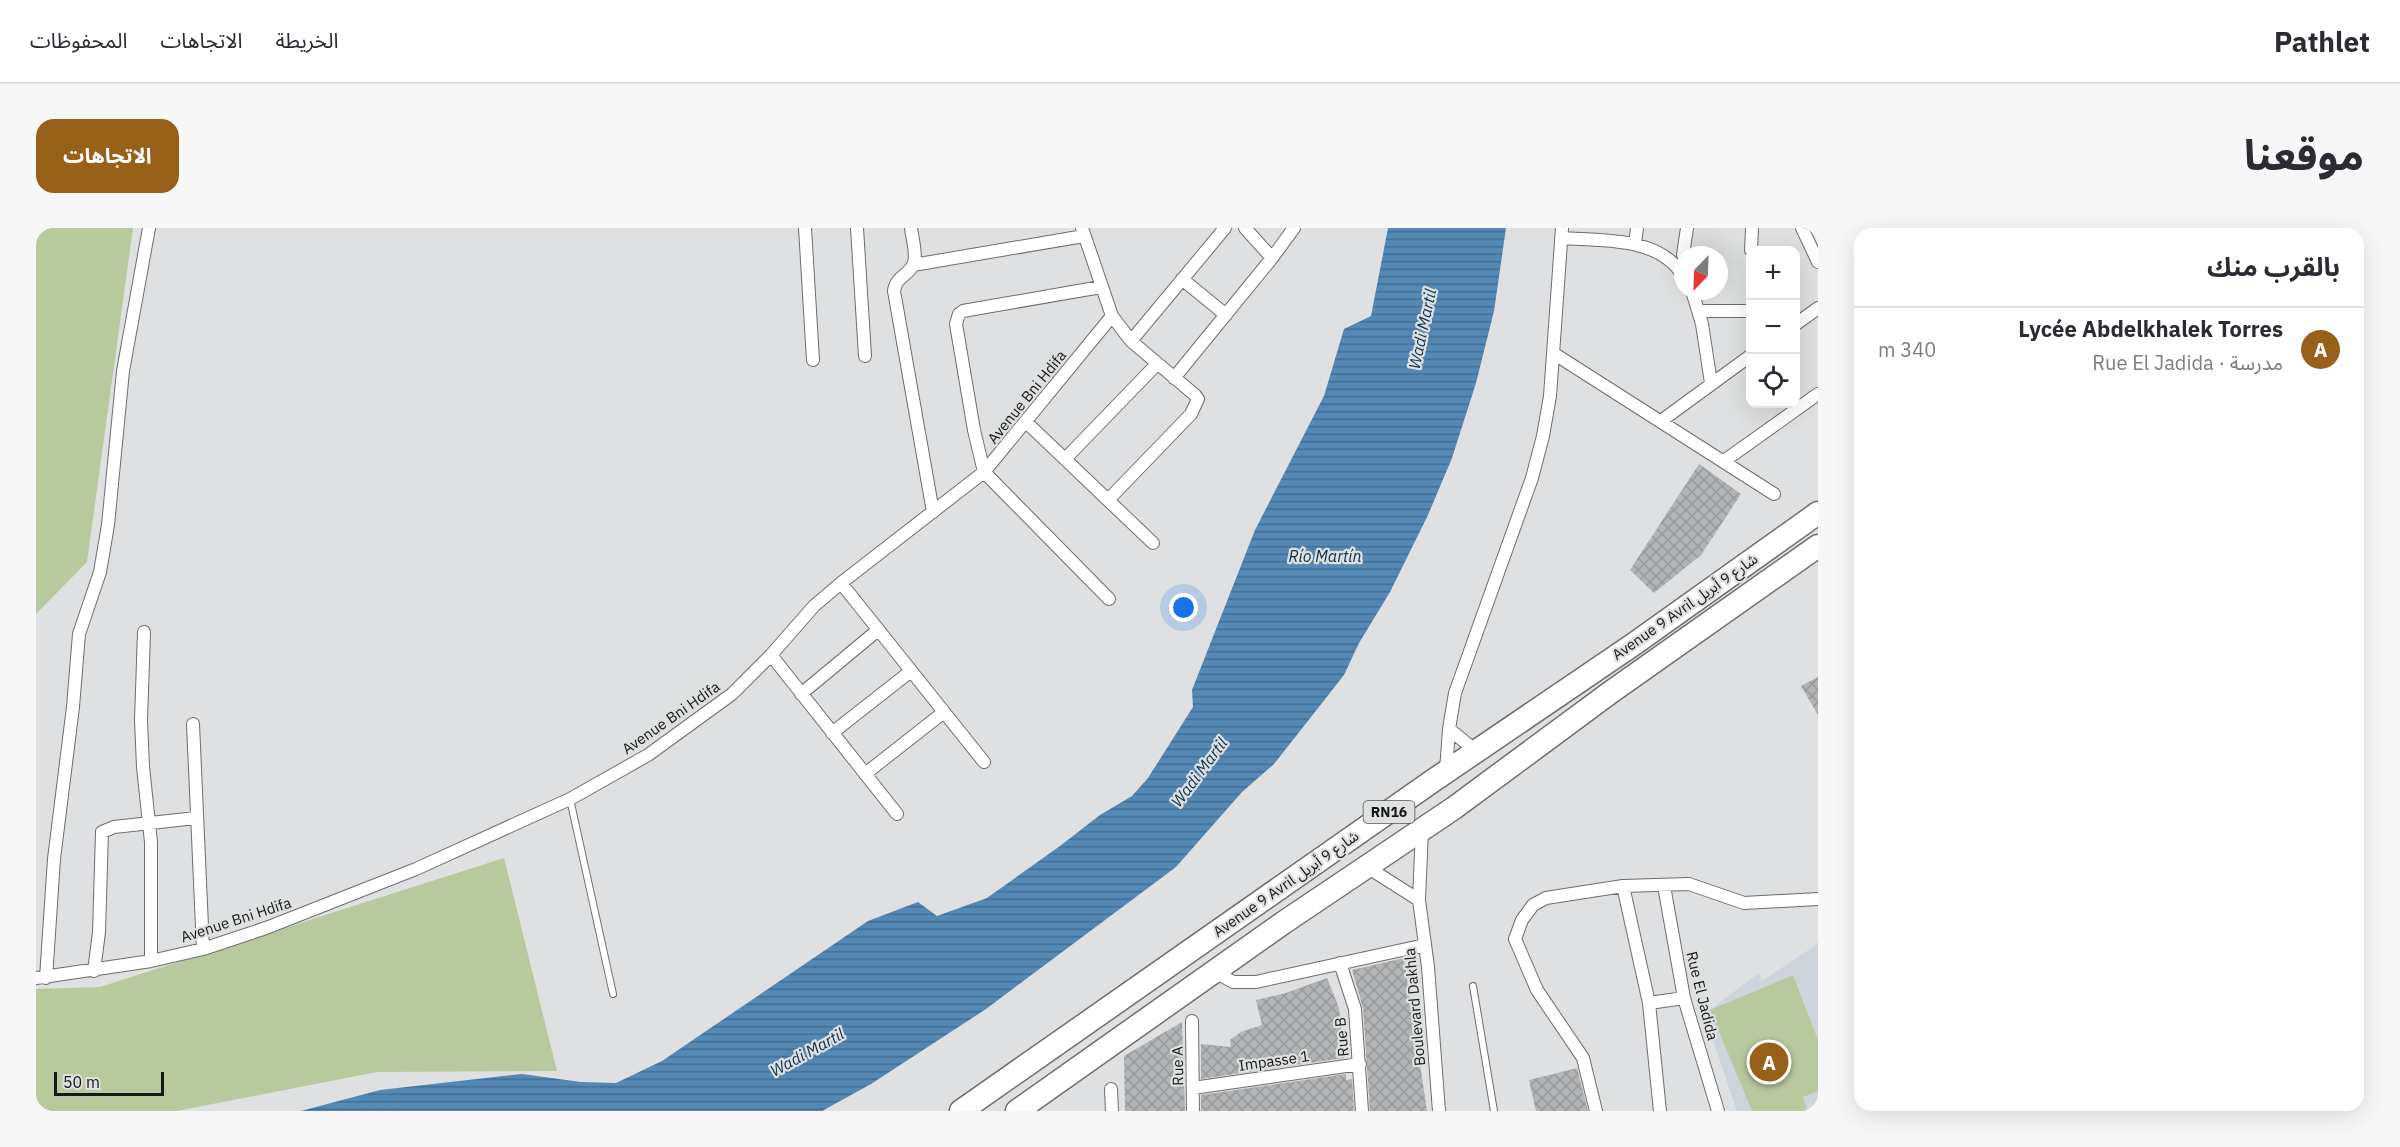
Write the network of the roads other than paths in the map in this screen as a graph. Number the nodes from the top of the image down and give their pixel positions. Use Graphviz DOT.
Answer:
graph roads {
  1 [pos="149,228"];
  2 [pos="805,228"];
  3 [pos="857,228"];
  4 [pos="911,228"];
  5 [pos="1225,228"];
  6 [pos="1245,228"];
  7 [pos="1294,228"];
  8 [pos="1637,228"];
  9 [pos="1687,228"];
  10 [pos="1752,228"];
  11 [pos="1802,228"];
  12 [pos="1083,232"];
  13 [pos="1562,233"];
  14 [pos="1635,244"];
  15 [pos="1684,246"];
  16 [pos="1751,246"];
  17 [pos="1272,258"];
  18 [pos="1818,262"];
  19 [pos="913,264"];
  20 [pos="1674,265"];
  21 [pos="1182,279"];
  22 [pos="1101,287"];
  23 [pos="1695,300"];
  24 [pos="1818,308"];
  25 [pos="1698,311"];
  26 [pos="1746,311"];
  27 [pos="1226,315"];
  28 [pos="1112,316"];
  29 [pos="1800,321"];
  30 [pos="1131,341"];
  31 [pos="1553,353"];
  32 [pos="865,356"];
  33 [pos="1746,359"];
  34 [pos="813,360"];
  35 [pos="1157,364"];
  36 [pos="1174,378"];
  37 [pos="1711,383"];
  38 [pos="1818,394"];
  39 [pos="1661,421"];
  40 [pos="1026,422"];
  41 [pos="1065,459"];
  42 [pos="1724,461"];
  43 [pos="984,472"];
  44 [pos="1774,494"];
  45 [pos="1108,500"];
  46 [pos="933,512"];
  47 [pos="1818,513"];
  48 [pos="1153,543"];
  49 [pos="1818,546"];
  50 [pos="841,583"];
  51 [pos="1109,599"];
  52 [pos="878,630"];
  53 [pos="144,632"];
  54 [pos="771,655"];
  55 [pos="911,671"];
  56 [pos="801,693"];
  57 [pos="944,712"];
  58 [pos="193,723"];
  59 [pos="1449,729"];
  60 [pos="832,733"];
  61 [pos="1476,751"];
  62 [pos="984,762"];
  63 [pos="1446,771"];
  64 [pos="865,774"];
  65 [pos="570,799"];
  66 [pos="897,814"];
  67 [pos="196,818"];
  68 [pos="149,822"];
  69 [pos="1422,830"];
  70 [pos="1367,867"];
  71 [pos="1623,886"];
  72 [pos="1664,886"];
  73 [pos="1818,899"];
  74 [pos="1419,900"];
  75 [pos="1425,945"];
  76 [pos="203,949"];
  77 [pos="151,961"];
  78 [pos="1340,963"];
  79 [pos="94,971"];
  80 [pos="1215,972"];
  81 [pos="41,978"];
  82 [pos="1473,986"];
  83 [pos="613,994"];
  84 [pos="1684,998"];
  85 [pos="1649,1003"];
  86 [pos="1192,1020"];
  87 [pos="1360,1064"];
  88 [pos="1193,1088"];
  89 [pos="1111,1089"];
  90 [pos="961,1111"];
  91 [pos="1017,1111"];
  92 [pos="1112,1111"];
  93 [pos="1193,1111"];
  94 [pos="1362,1111"];
  95 [pos="1439,1111"];
  96 [pos="1494,1111"];
  97 [pos="1596,1111"];
  98 [pos="1660,1111"];
  99 [pos="1718,1111"];
  1 -- 81 [label="street"];
  2 -- 34 [label="street"];
  3 -- 32 [label="street"];
  4 -- 19 [label="street"];
  5 -- 21 [label="street"];
  6 -- 17 [label="street"];
  7 -- 17 [label="street"];
  8 -- 14 [label="street"];
  9 -- 15 [label="street"];
  10 -- 16 [label="street"];
  11 -- 18 [label="street"];
  12 -- 19 [label="street"];
  12 -- 22 [label="street"];
  13 -- 14 [label="street"];
  13 -- 31 [label="street"];
  14 -- 20 [label="street"];
  17 -- 27 [label="street"];
  19 -- 46 [label="street"];
  21 -- 27 [label="street"];
  21 -- 30 [label="street"];
  22 -- 28 [label="street"];
  22 -- 43 [label="street"];
  23 -- 25 [label="street"];
  24 -- 29 [label="street"];
  25 -- 26 [label="street"];
  25 -- 37 [label="street"];
  27 -- 36 [label="street"];
  28 -- 30 [label="street"];
  28 -- 40 [label="street, Avenue Bni Hdifa"];
  30 -- 35 [label="street"];
  31 -- 39 [label="street"];
  31 -- 59 [label="street"];
  33 -- 37 [label="street"];
  35 -- 36 [label="street"];
  35 -- 41 [label="street"];
  36 -- 45 [label="street"];
  37 -- 39 [label="street"];
  38 -- 42 [label="street"];
  39 -- 42 [label="street"];
  40 -- 41 [label="street"];
  40 -- 43 [label="street, Avenue Bni Hdifa"];
  41 -- 45 [label="street"];
  42 -- 44 [label="street"];
  43 -- 46 [label="street, Avenue Bni Hdifa"];
  43 -- 51 [label="street"];
  45 -- 48 [label="street"];
  46 -- 50 [label="street, Avenue Bni Hdifa"];
  47 -- 61 [label="highway, Avenue 9 Avril شارع 9 أبريل / RN16"];
  49 -- 69 [label="highway, Avenue 9 Avril شارع 9 أبريل / RN16"];
  50 -- 52 [label="street"];
  50 -- 54 [label="street, Avenue Bni Hdifa"];
  52 -- 55 [label="street"];
  52 -- 56 [label="street"];
  53 -- 68 [label="street"];
  54 -- 56 [label="street"];
  54 -- 65 [label="street, Avenue Bni Hdifa"];
  55 -- 57 [label="street"];
  55 -- 60 [label="street"];
  56 -- 60 [label="street"];
  57 -- 62 [label="street"];
  57 -- 64 [label="street"];
  58 -- 67 [label="street"];
  59 -- 61 [label="street"];
  59 -- 63 [label="street"];
  60 -- 64 [label="street"];
  61 -- 63 [label="highway, Avenue 9 Avril شارع 9 أبريل / RN16"];
  63 -- 90 [label="highway, Avenue 9 Avril شارع 9 أبريل / RN16"];
  64 -- 66 [label="street"];
  65 -- 76 [label="street, Avenue Bni Hdifa"];
  65 -- 83 [label="lane"];
  67 -- 68 [label="street"];
  67 -- 76 [label="street"];
  68 -- 77 [label="street"];
  68 -- 79 [label="street"];
  69 -- 70 [label="highway, Avenue 9 Avril شارع 9 أبريل / RN16"];
  69 -- 74 [label="street, Boulevard Dakhla"];
  70 -- 74 [label="street"];
  70 -- 80 [label="highway, Avenue 9 Avril شارع 9 أبريل / RN16"];
  71 -- 72 [label="street"];
  71 -- 85 [label="street"];
  71 -- 97 [label="street"];
  72 -- 73 [label="street"];
  72 -- 84 [label="street, Rue El Jadida"];
  74 -- 75 [label="street, Boulevard Dakhla"];
  75 -- 78 [label="street"];
  75 -- 95 [label="street, Boulevard Dakhla"];
  76 -- 77 [label="street, Avenue Bni Hdifa"];
  77 -- 79 [label="street, Avenue Bni Hdifa"];
  78 -- 80 [label="street"];
  78 -- 87 [label="street, Rue B"];
  79 -- 81 [label="street, Avenue Bni Hdifa"];
  80 -- 91 [label="highway, Avenue 9 Avril شارع 9 أبريل / RN16"];
  82 -- 96 [label="lane"];
  84 -- 85 [label="street"];
  84 -- 99 [label="street, Rue El Jadida"];
  85 -- 98 [label="street"];
  86 -- 88 [label="street, Rue A"];
  87 -- 88 [label="street, Impasse 1"];
  87 -- 94 [label="street, Rue B"];
  88 -- 93 [label="street, Rue A"];
  89 -- 92 [label="street"];
}
